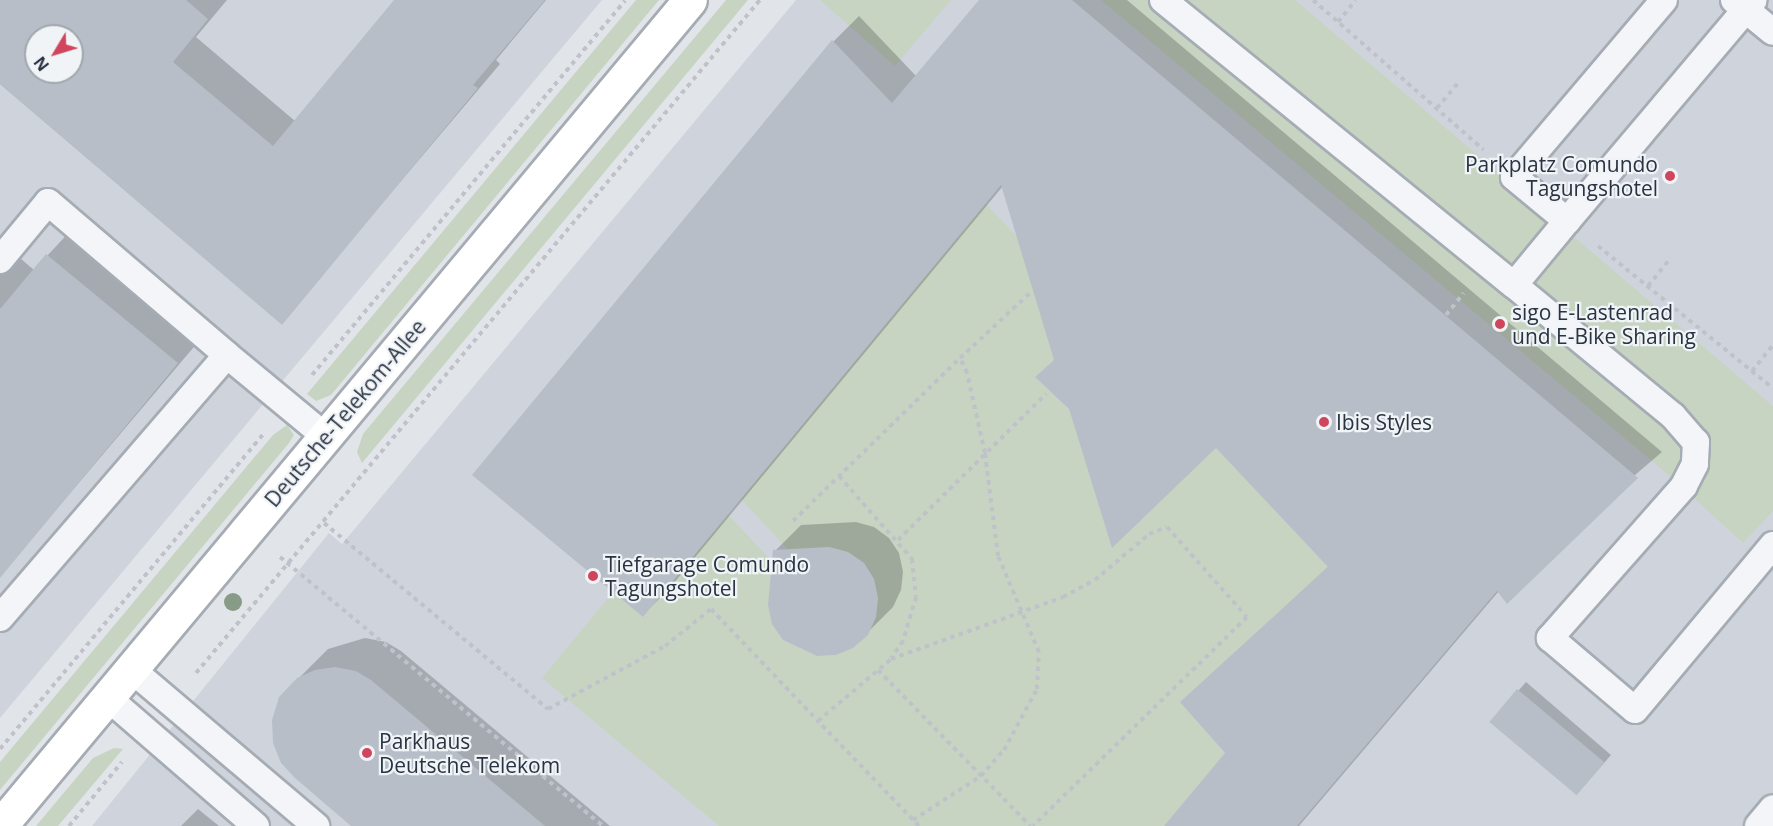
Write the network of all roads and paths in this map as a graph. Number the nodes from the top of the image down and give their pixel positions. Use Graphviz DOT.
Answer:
graph roads {
  1 [pos="690,0"];
  2 [pos="760,0"];
  3 [pos="1163,0"];
  4 [pos="1313,0"];
  5 [pos="1356,0"];
  6 [pos="1664,0"];
  7 [pos="1745,3"];
  8 [pos="1338,22"];
  9 [pos="1773,32"];
  10 [pos="1460,82"];
  11 [pos="1437,108"];
  12 [pos="1514,177"];
  13 [pos="1567,221"];
  14 [pos="1671,258"];
  15 [pos="0,260"];
  16 [pos="1514,285"];
  17 [pos="1648,286"];
  18 [pos="1031,292"];
  19 [pos="1773,345"];
  20 [pos="227,355"];
  21 [pos="960,358"];
  22 [pos="1752,371"];
  23 [pos="1773,388"];
  24 [pos="1046,394"];
  25 [pos="326,436"];
  26 [pos="985,453"];
  27 [pos="839,476"];
  28 [pos="793,521"];
  29 [pos="324,523"];
  30 [pos="248,529"];
  31 [pos="898,540"];
  32 [pos="1773,545"];
  33 [pos="288,564"];
  34 [pos="1020,613"];
  35 [pos="0,618"];
  36 [pos="891,659"];
  37 [pos="131,669"];
  38 [pos="878,670"];
  39 [pos="107,697"];
  40 [pos="172,702"];
  41 [pos="818,721"];
  42 [pos="147,733"];
  43 [pos="981,776"];
  44 [pos="1773,808"];
  45 [pos="914,820"];
  46 [pos="0,826"];
  47 [pos="69,826"];
  48 [pos="256,826"];
  49 [pos="316,826"];
  50 [pos="603,826"];
  51 [pos="919,826"];
  52 [pos="1032,826"];
  53 [pos="1758,826"];
  1 -- 25 [label="main road, Deutsche-Telekom-Allee"];
  2 -- 29 [label="path"];
  3 -- 16 [label="lane"];
  4 -- 8 [label="path"];
  5 -- 8 [label="path"];
  6 -- 12 [label="lane"];
  7 -- 9 [label="lane"];
  7 -- 13 [label="lane"];
  8 -- 11 [label="path"];
  10 -- 11 [label="path"];
  11 -- 12 [label="path"];
  12 -- 13 [label="lane"];
  13 -- 16 [label="lane"];
  13 -- 17 [label="path"];
  14 -- 17 [label="path"];
  15 -- 20 [label="lane"];
  16 -- 32 [label="lane"];
  17 -- 22 [label="path"];
  18 -- 21 [label="path"];
  19 -- 22 [label="path"];
  20 -- 25 [label="lane"];
  20 -- 35 [label="lane"];
  21 -- 26 [label="path"];
  21 -- 27 [label="path"];
  22 -- 23 [label="path"];
  24 -- 26 [label="path"];
  25 -- 30 [label="main road, Deutsche-Telekom-Allee"];
  26 -- 31 [label="path"];
  26 -- 34 [label="path"];
  27 -- 28 [label="path"];
  27 -- 31 [label="path"];
  29 -- 33 [label="path"];
  29 -- 41 [label="path"];
  30 -- 33 [label="path"];
  30 -- 37 [label="main road, Deutsche-Telekom-Allee"];
  31 -- 36 [label="path"];
  33 -- 40 [label="path"];
  33 -- 50 [label="path"];
  34 -- 36 [label="path"];
  34 -- 43 [label="path"];
  34 -- 52 [label="path"];
  36 -- 38 [label="path"];
  37 -- 39 [label="main road, Deutsche-Telekom-Allee"];
  37 -- 40 [label="lane"];
  38 -- 41 [label="path"];
  38 -- 43 [label="path"];
  39 -- 42 [label="lane"];
  39 -- 46 [label="main road, Deutsche-Telekom-Allee"];
  40 -- 49 [label="lane"];
  41 -- 45 [label="path"];
  42 -- 47 [label="path"];
  42 -- 48 [label="lane"];
  43 -- 45 [label="path"];
  43 -- 52 [label="path"];
  44 -- 53 [label="lane"];
  45 -- 51 [label="path"];
}
